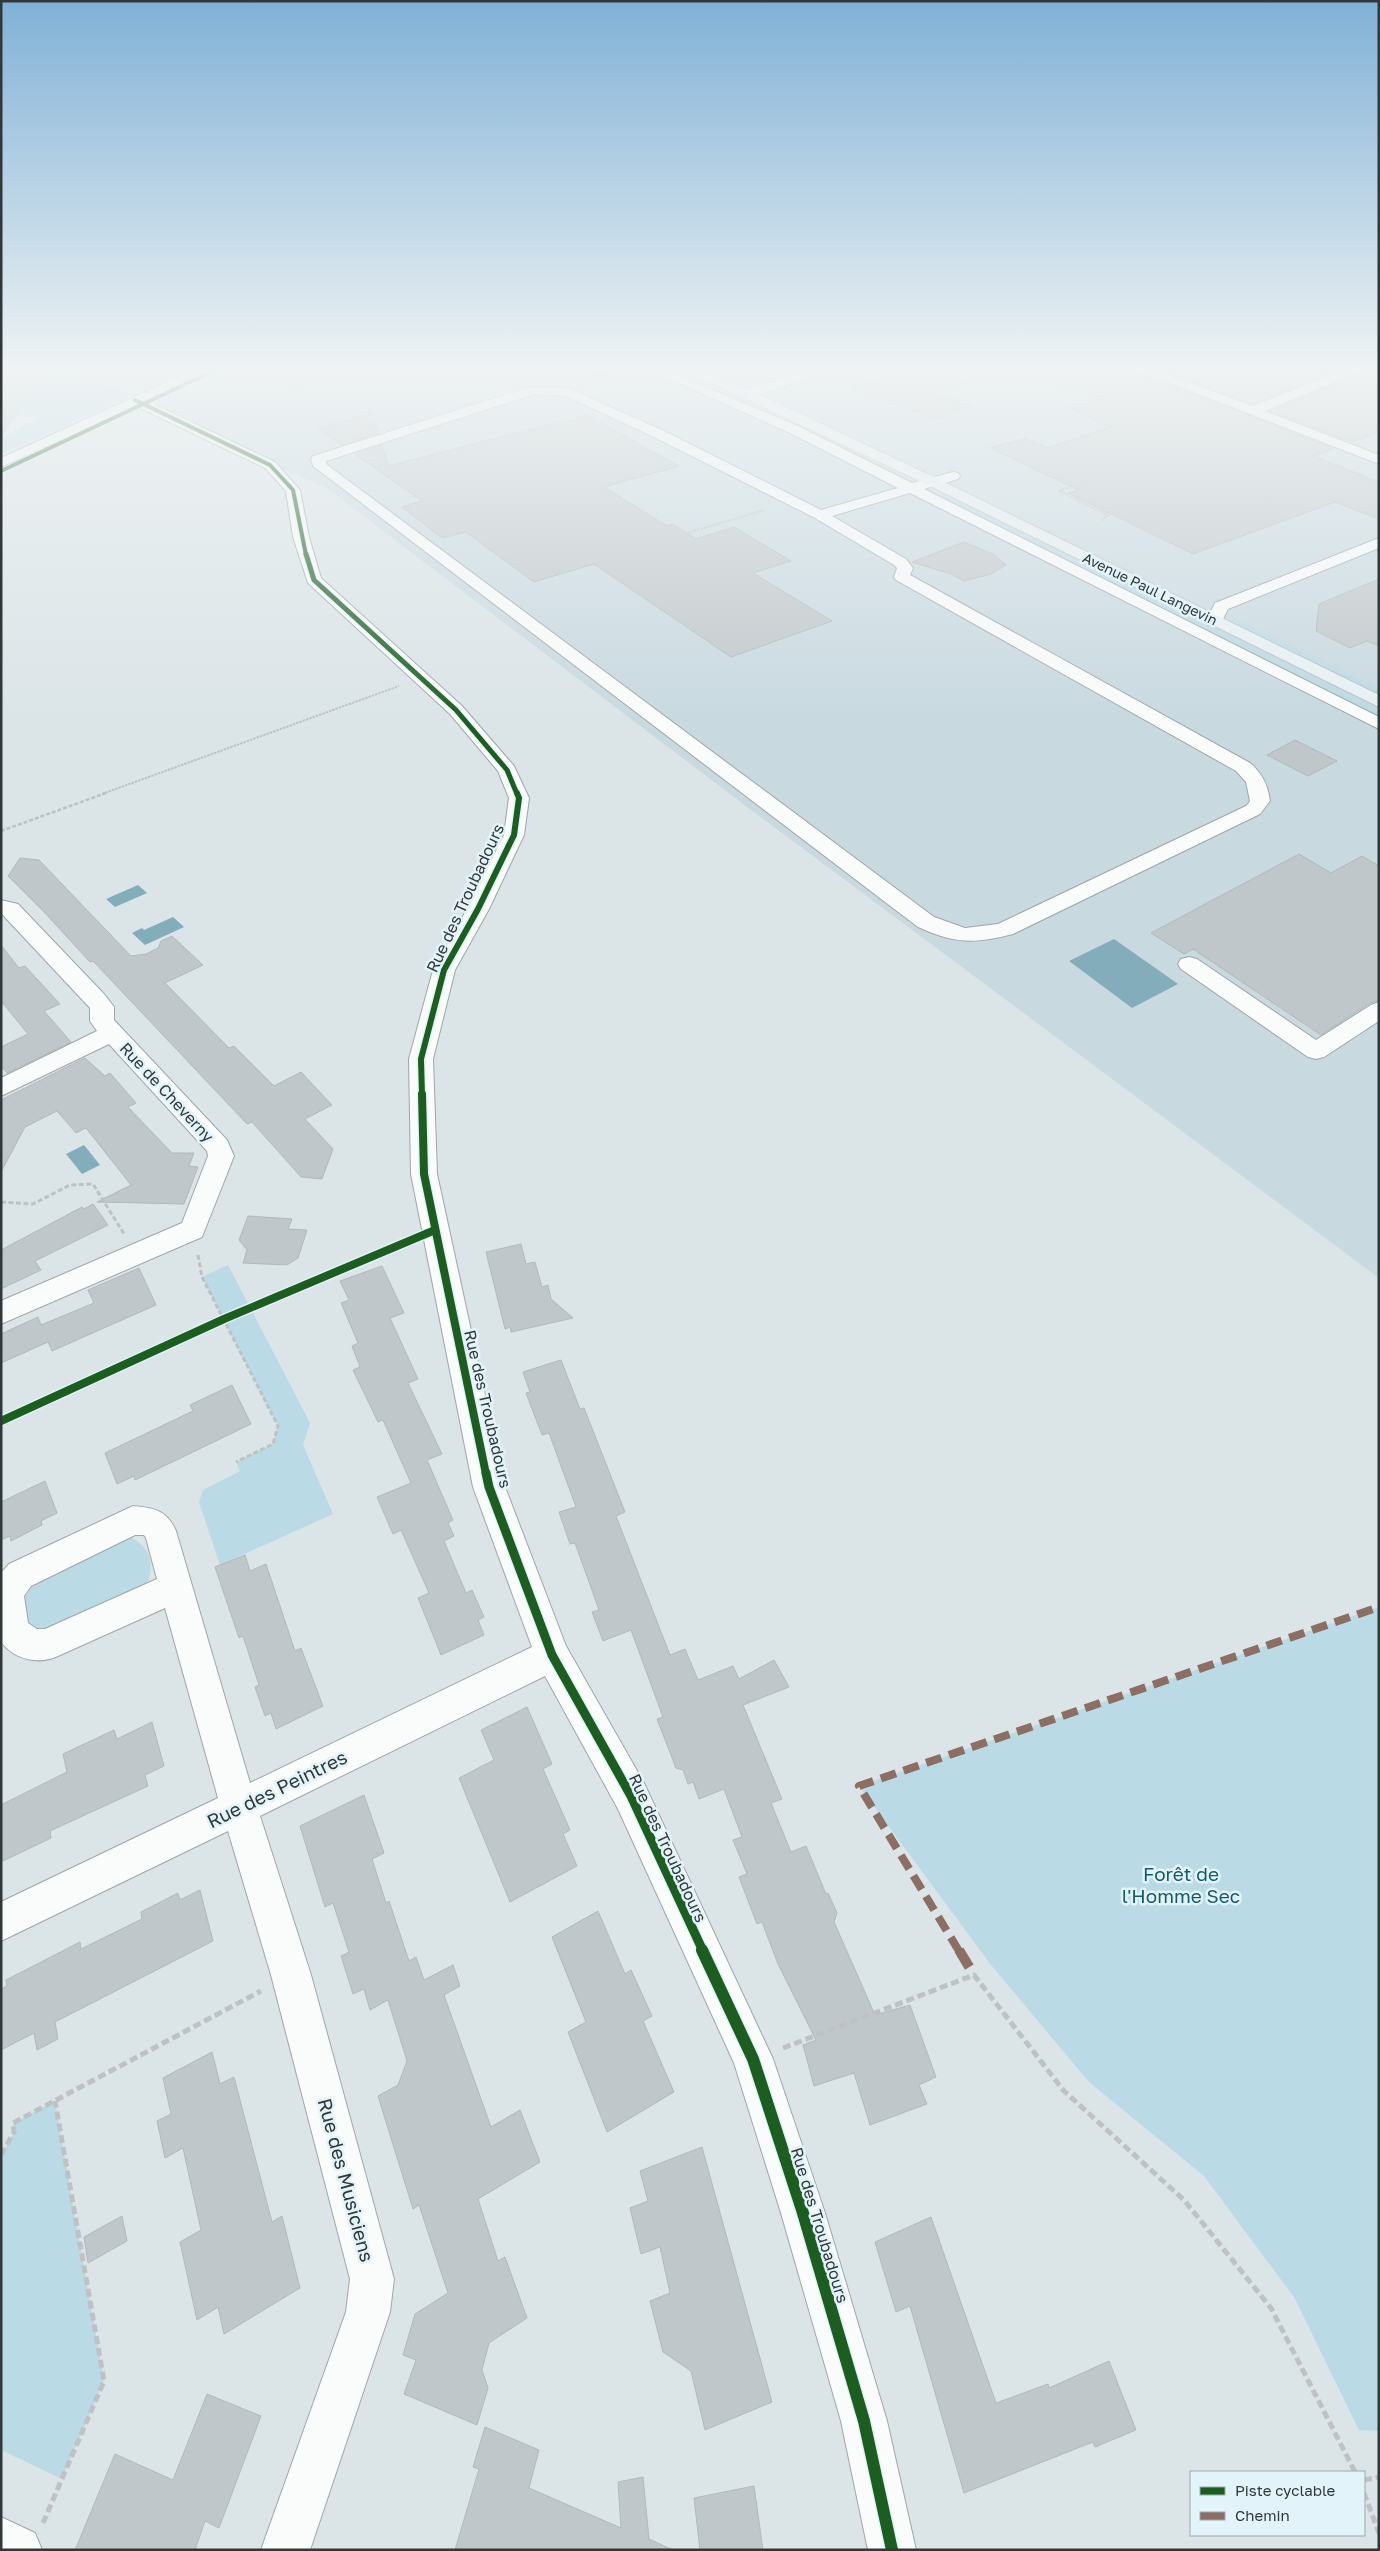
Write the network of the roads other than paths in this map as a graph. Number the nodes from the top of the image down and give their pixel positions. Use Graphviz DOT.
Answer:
graph roads {
  1 [pos="287,484"];
  2 [pos="344,484"];
  3 [pos="759,484"];
  4 [pos="904,484"];
  5 [pos="926,484"];
  6 [pos="937,484"];
  7 [pos="969,484"];
  8 [pos="912,488"];
  9 [pos="820,515"];
  10 [pos="1082,539"];
  11 [pos="1379,543"];
  12 [pos="1203,598"];
  13 [pos="1221,606"];
  14 [pos="1236,614"];
  15 [pos="1214,621"];
  16 [pos="1379,702"];
  17 [pos="1379,724"];
  18 [pos="1,906"];
  19 [pos="1189,964"];
  20 [pos="1379,1010"];
  21 [pos="112,1033"];
  22 [pos="1,1088"];
  23 [pos="1,1313"];
  24 [pos="176,1587"];
  25 [pos="552,1655"];
  26 [pos="239,1808"];
  27 [pos="1,1922"];
  28 [pos="285,2550"];
  29 [pos="892,2550"];
  1 -- 25 [label="street, Rue des Troubadours"];
  2 -- 9 [label="street"];
  3 -- 9 [label="street"];
  4 -- 8 [label="street"];
  5 -- 8 [label="street"];
  6 -- 15 [label="main road, Avenue Paul Langevin"];
  7 -- 10 [label="main road, Avenue Paul Langevin"];
  8 -- 9 [label="street"];
  8 -- 17 [label="street"];
  11 -- 13 [label="street"];
  12 -- 13 [label="main road, Avenue Paul Langevin"];
  13 -- 14 [label="main road, Avenue Paul Langevin"];
  13 -- 15 [label="street"];
  15 -- 16 [label="main road, Avenue Paul Langevin"];
  18 -- 21 [label="street, Rue de Cheverny"];
  19 -- 20 [label="street"];
  21 -- 22 [label="street"];
  21 -- 23 [label="street, Rue de Cheverny"];
  24 -- 24 [label="street, Rue des Musiciens"];
  24 -- 26 [label="street, Rue des Musiciens"];
  25 -- 26 [label="street, Rue des Peintres"];
  25 -- 29 [label="street, Rue des Troubadours"];
  26 -- 27 [label="street, Rue des Peintres"];
  26 -- 28 [label="street, Rue des Musiciens"];
}
